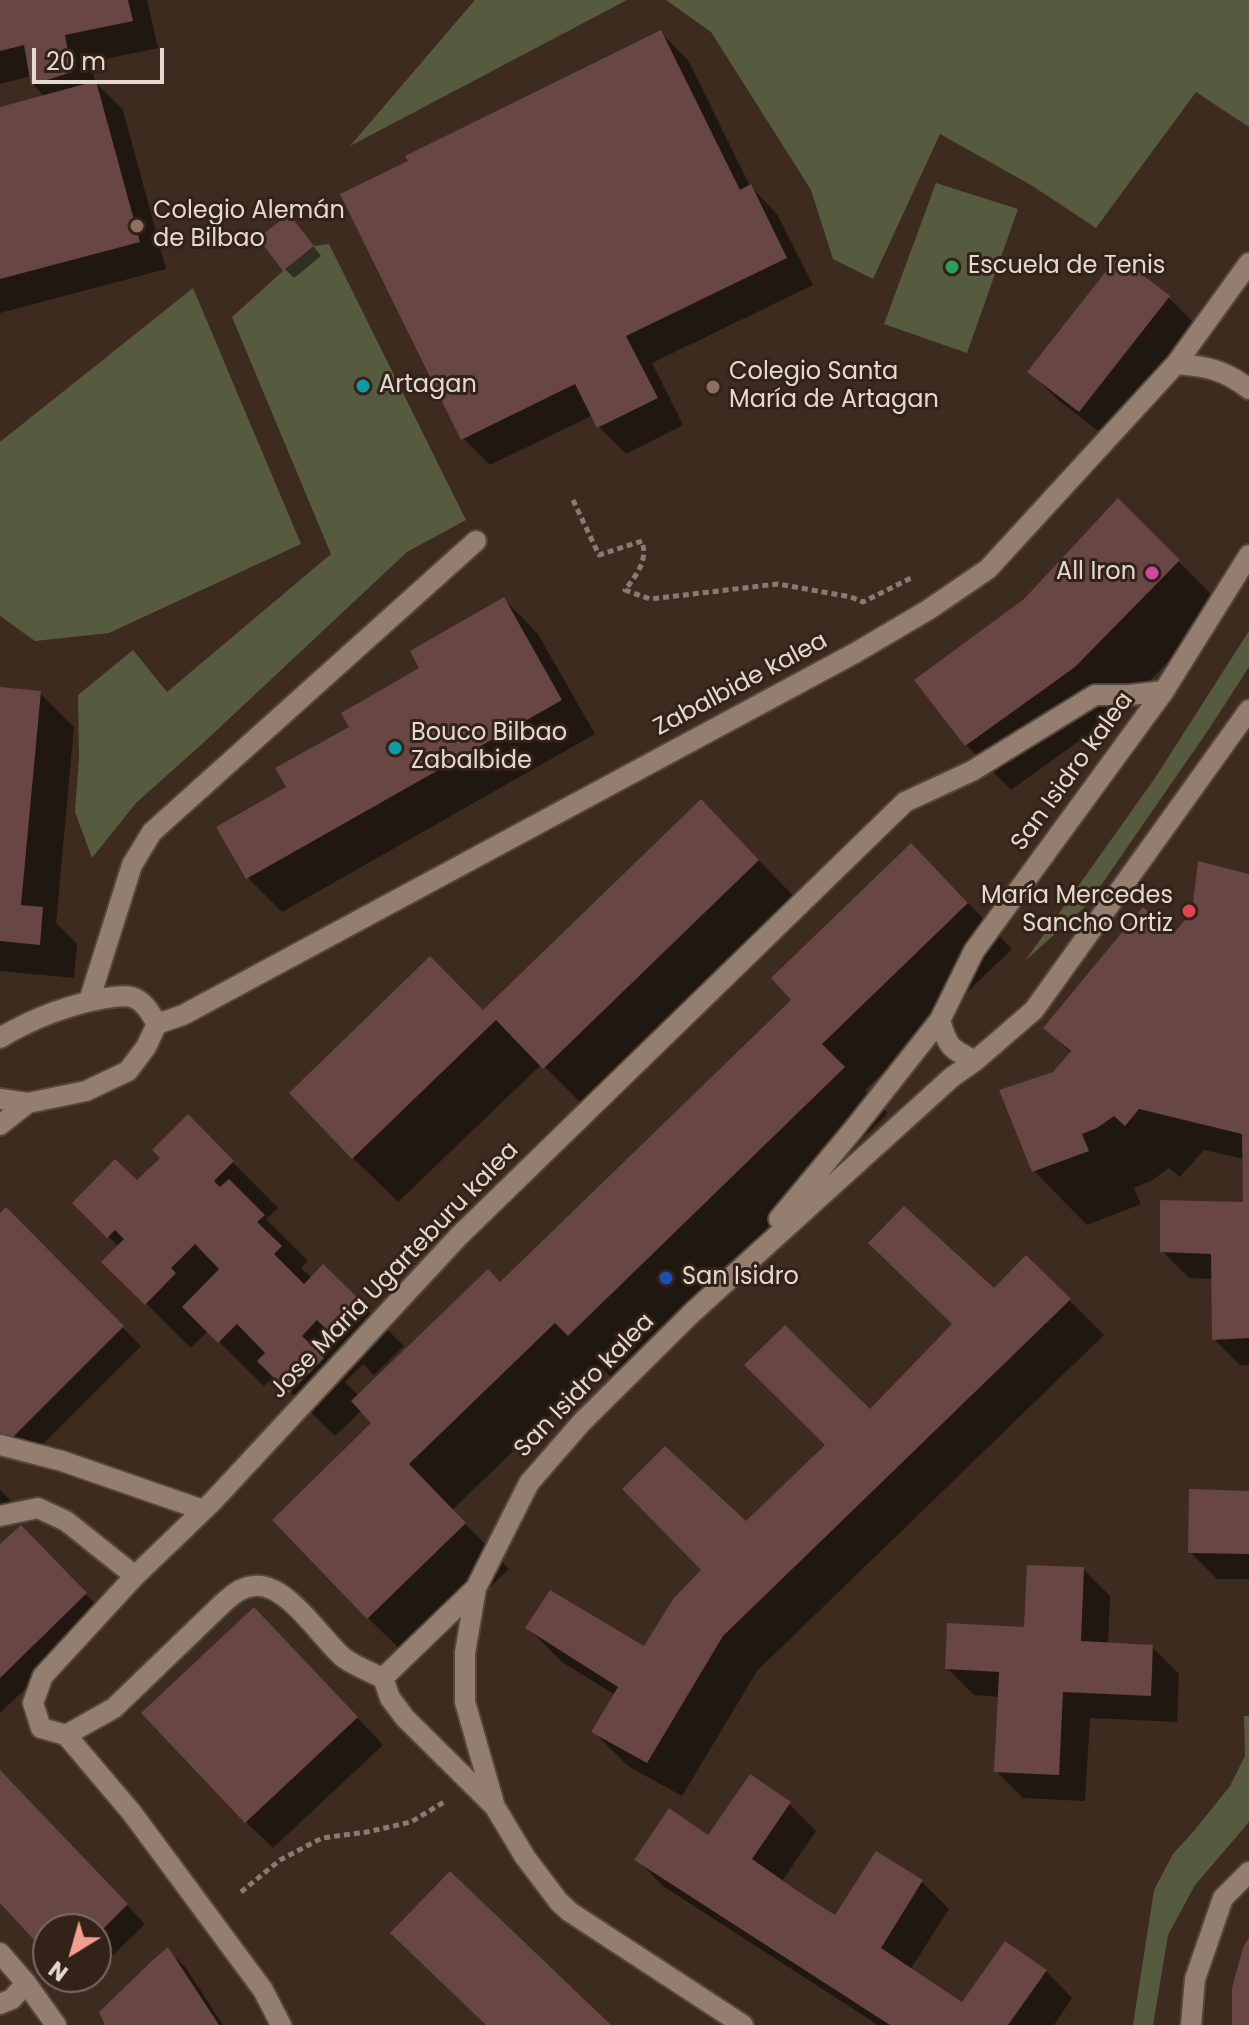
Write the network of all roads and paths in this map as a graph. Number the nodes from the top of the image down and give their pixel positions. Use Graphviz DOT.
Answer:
graph roads {
  1 [pos="1249,263"];
  2 [pos="1176,364"];
  3 [pos="1249,389"];
  4 [pos="573,500"];
  5 [pos="476,541"];
  6 [pos="1249,555"];
  7 [pos="911,578"];
  8 [pos="1164,691"];
  9 [pos="1249,710"];
  10 [pos="89,1001"];
  11 [pos="940,1020"];
  12 [pos="157,1024"];
  13 [pos="0,1038"];
  14 [pos="975,1061"];
  15 [pos="0,1099"];
  16 [pos="28,1103"];
  17 [pos="0,1125"];
  18 [pos="731,1278"];
  19 [pos="0,1445"];
  20 [pos="203,1510"];
  21 [pos="0,1516"];
  22 [pos="135,1576"];
  23 [pos="476,1588"];
  24 [pos="383,1678"];
  25 [pos="66,1735"];
  26 [pos="444,1802"];
  27 [pos="495,1807"];
  28 [pos="1249,1872"];
  29 [pos="241,1892"];
  30 [pos="0,1953"];
  31 [pos="26,1983"];
  32 [pos="0,2004"];
  33 [pos="56,2025"];
  34 [pos="281,2025"];
  35 [pos="743,2025"];
  36 [pos="1191,2025"];
  1 -- 2 [label="street, Zabalbide kalea"];
  2 -- 3 [label="street"];
  2 -- 12 [label="street, Zabalbide kalea"];
  4 -- 7 [label="path"];
  5 -- 10 [label="street"];
  6 -- 8 [label="street, San Isidro kalea"];
  8 -- 11 [label="street, San Isidro kalea"];
  8 -- 20 [label="street, Jose Maria Ugarteburu kalea"];
  9 -- 14 [label="street, San Isidro kalea"];
  10 -- 12 [label="street"];
  10 -- 13 [label="street"];
  11 -- 14 [label="street"];
  11 -- 18 [label="street, San Isidro kalea"];
  12 -- 16 [label="street"];
  14 -- 18 [label="street, San Isidro kalea"];
  15 -- 16 [label="street"];
  16 -- 17 [label="street"];
  18 -- 23 [label="street, San Isidro kalea"];
  19 -- 20 [label="street"];
  20 -- 22 [label="street, Jose Maria Ugarteburu kalea"];
  21 -- 22 [label="street"];
  22 -- 25 [label="street, Jose Maria Ugarteburu kalea"];
  23 -- 24 [label="street, San Isidro kalea"];
  23 -- 27 [label="street, San Isidro kalea"];
  24 -- 25 [label="street"];
  24 -- 27 [label="street, San Isidro kalea"];
  25 -- 34 [label="street, Jose Maria Ugarteburu kalea"];
  26 -- 29 [label="path"];
  27 -- 35 [label="street, San Isidro kalea"];
  28 -- 36 [label="street"];
  30 -- 31 [label="street"];
  31 -- 32 [label="street"];
  31 -- 33 [label="street"];
}
